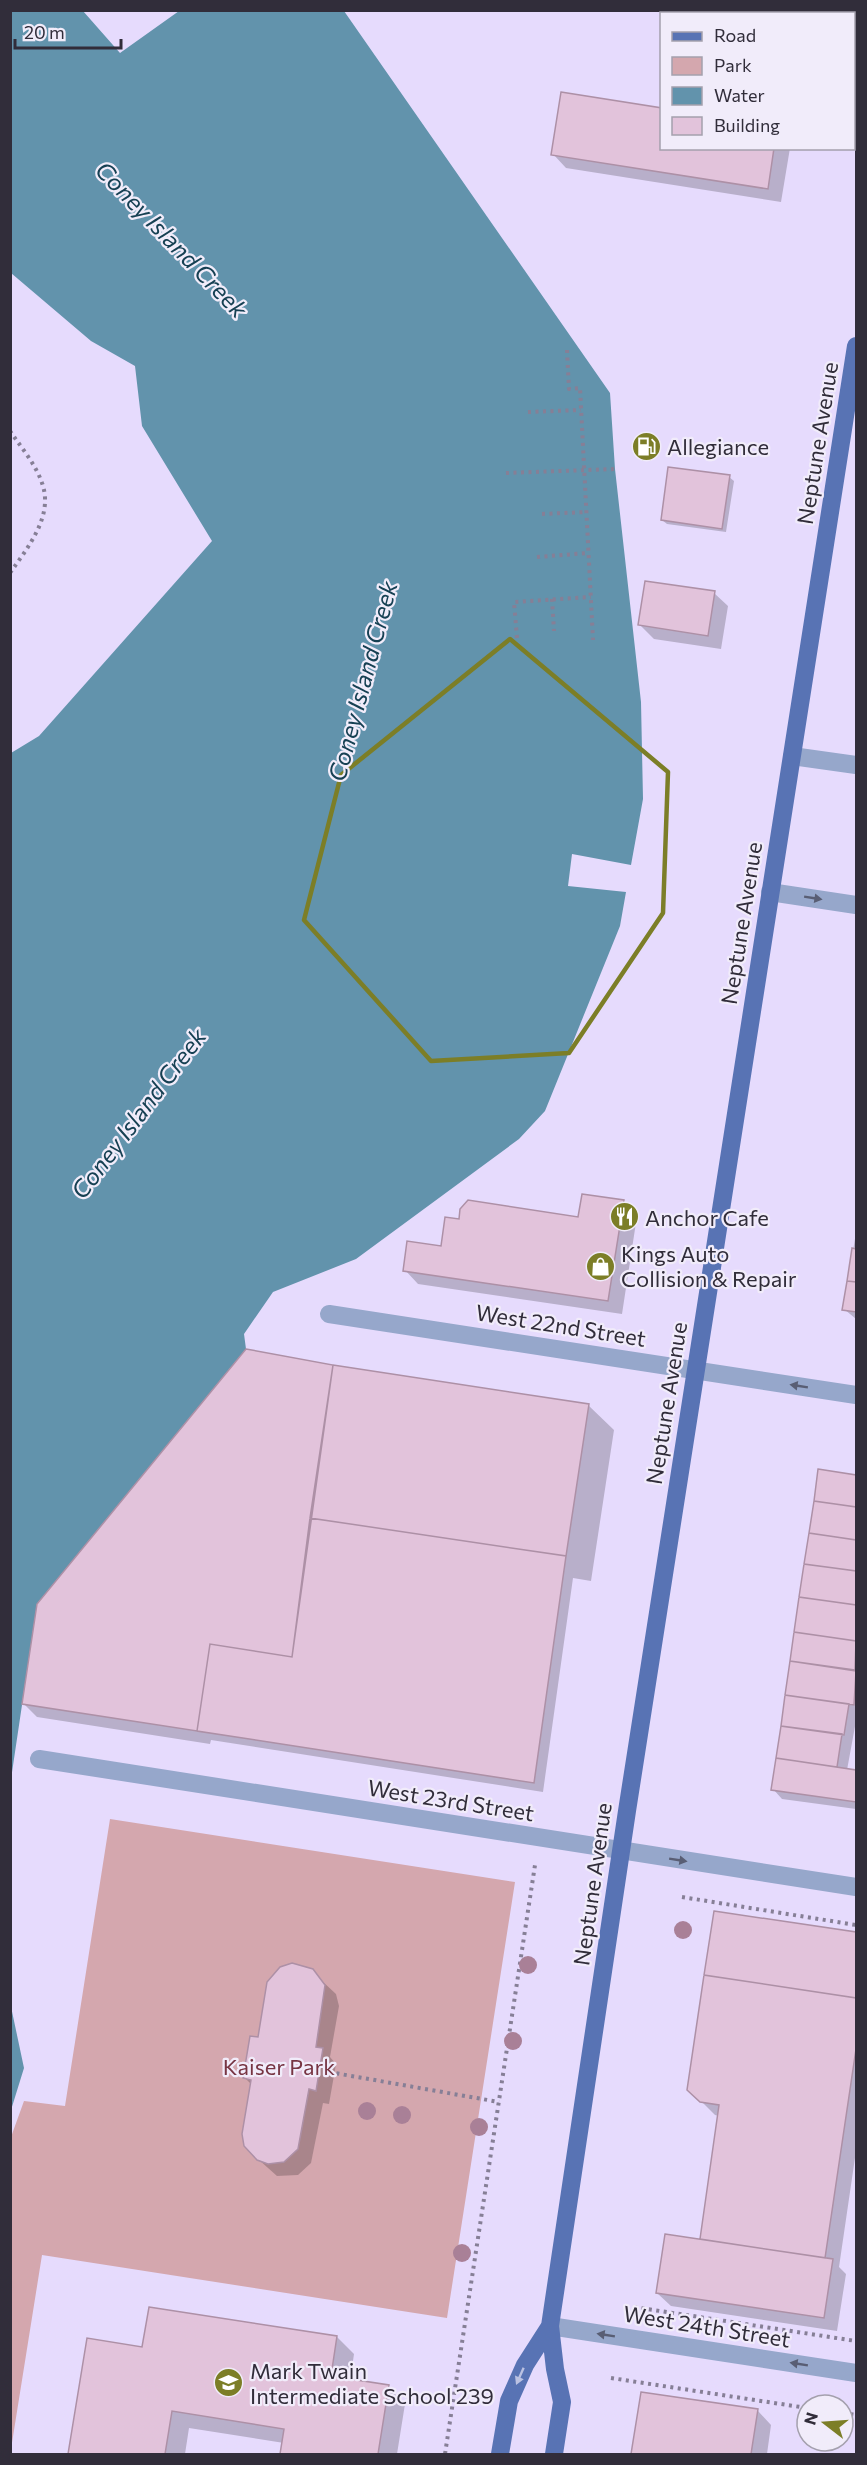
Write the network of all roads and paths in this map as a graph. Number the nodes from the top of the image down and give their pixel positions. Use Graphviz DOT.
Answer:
graph roads {
  1 [pos="856,346"];
  2 [pos="567,350"];
  3 [pos="581,410"];
  4 [pos="528,412"];
  5 [pos="851,416"];
  6 [pos="10,431"];
  7 [pos="615,469"];
  8 [pos="583,470"];
  9 [pos="506,473"];
  10 [pos="586,512"];
  11 [pos="542,514"];
  12 [pos="588,553"];
  13 [pos="537,557"];
  14 [pos="10,573"];
  15 [pos="591,597"];
  16 [pos="552,599"];
  17 [pos="554,631"];
  18 [pos="517,638"];
  19 [pos="593,640"];
  20 [pos="792,756"];
  21 [pos="856,765"];
  22 [pos="770,892"];
  23 [pos="856,905"];
  24 [pos="329,1314"];
  25 [pos="695,1370"];
  26 [pos="856,1395"];
  27 [pos="39,1759"];
  28 [pos="621,1851"];
  29 [pos="535,1864"];
  30 [pos="856,1887"];
  31 [pos="682,1898"];
  32 [pos="856,1925"];
  33 [pos="330,2072"];
  34 [pos="499,2102"];
  35 [pos="633,2307"];
  36 [pos="550,2326"];
  37 [pos="856,2341"];
  38 [pos="856,2373"];
  39 [pos="611,2378"];
  40 [pos="795,2406"];
  41 [pos="445,2454"];
  42 [pos="500,2454"];
  43 [pos="554,2454"];
  1 -- 5 [label="main road, Neptune Avenue"];
  2 -- 3 [label="path"];
  3 -- 4 [label="path"];
  3 -- 8 [label="path"];
  5 -- 20 [label="main road, Neptune Avenue"];
  6 -- 14 [label="path"];
  7 -- 8 [label="path"];
  8 -- 9 [label="path"];
  8 -- 10 [label="path"];
  10 -- 11 [label="path"];
  10 -- 12 [label="path"];
  12 -- 13 [label="path"];
  12 -- 15 [label="path"];
  15 -- 16 [label="path"];
  15 -- 19 [label="path"];
  16 -- 17 [label="path"];
  16 -- 18 [label="path"];
  20 -- 21 [label="street"];
  20 -- 22 [label="main road, Neptune Avenue"];
  22 -- 23 [label="street, one-way"];
  22 -- 25 [label="main road, Neptune Avenue"];
  24 -- 25 [label="street, West 22nd Street"];
  26 -- 25 [label="street, West 22nd Street, one-way"];
  25 -- 28 [label="main road, Neptune Avenue"];
  27 -- 28 [label="street, West 23rd Street"];
  28 -- 30 [label="street, West 23rd Street, one-way"];
  28 -- 36 [label="main road, Neptune Avenue"];
  29 -- 34 [label="path"];
  31 -- 32 [label="path"];
  33 -- 34 [label="path"];
  34 -- 41 [label="path"];
  35 -- 37 [label="path"];
  38 -- 36 [label="street, West 24th Street, one-way"];
  36 -- 42 [label="main road, Neptune Avenue, one-way"];
  36 -- 43 [label="main road, Neptune Avenue"];
  39 -- 40 [label="path"];
}
